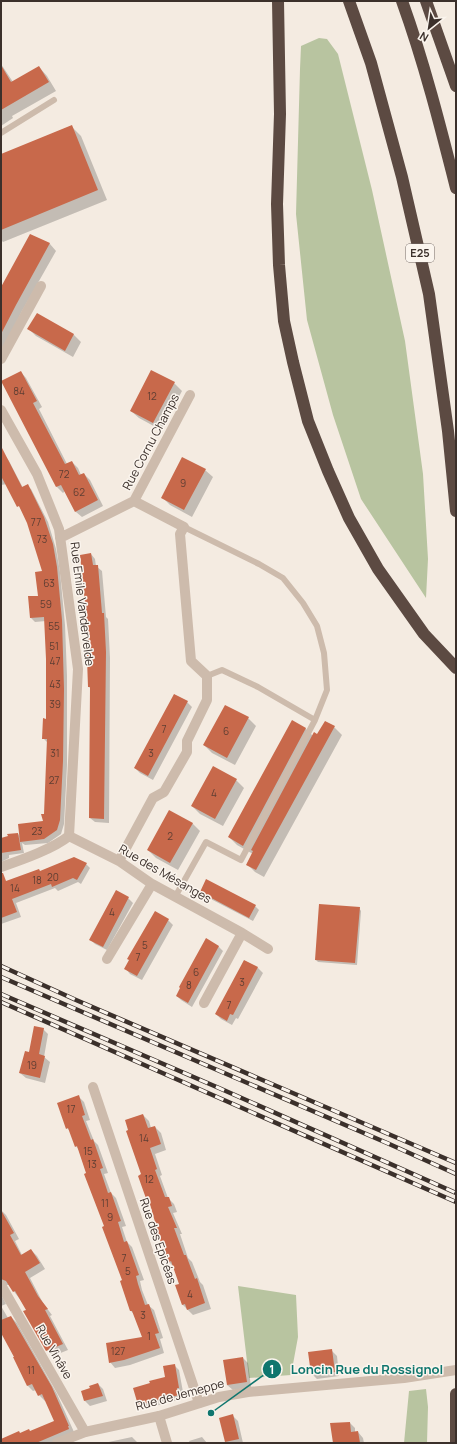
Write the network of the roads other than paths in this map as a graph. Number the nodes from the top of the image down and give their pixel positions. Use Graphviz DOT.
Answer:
graph roads {
  1 [pos="278,1"];
  2 [pos="349,1"];
  3 [pos="402,1"];
  4 [pos="426,1"];
  5 [pos="456,86"];
  6 [pos="54,100"];
  7 [pos="1,133"];
  8 [pos="456,188"];
  9 [pos="41,286"];
  10 [pos="1,359"];
  11 [pos="190,394"];
  12 [pos="1,410"];
  13 [pos="134,501"];
  14 [pos="456,511"];
  15 [pos="184,527"];
  16 [pos="60,538"];
  17 [pos="456,668"];
  18 [pos="207,676"];
  19 [pos="315,720"];
  20 [pos="69,836"];
  21 [pos="118,861"];
  22 [pos="1,867"];
  23 [pos="152,884"];
  24 [pos="175,897"];
  25 [pos="242,933"];
  26 [pos="268,949"];
  27 [pos="107,959"];
  28 [pos="204,1003"];
  29 [pos="93,1087"];
  30 [pos="1,1285"];
  31 [pos="456,1370"];
  32 [pos="456,1394"];
  33 [pos="199,1403"];
  34 [pos="456,1409"];
  35 [pos="159,1416"];
  36 [pos="85,1432"];
  37 [pos="57,1443"];
  38 [pos="167,1443"];
  39 [pos="456,1443"];
  1 -- 17 [label="highway"];
  2 -- 14 [label="highway, E25"];
  3 -- 8 [label="highway"];
  4 -- 5 [label="highway"];
  6 -- 7 [label="lane"];
  9 -- 10 [label="street"];
  11 -- 13 [label="street, Rue Cornu Champs"];
  12 -- 16 [label="street, Rue Emile Vandervelde"];
  13 -- 15 [label="street, Rue Cornu Champs"];
  13 -- 16 [label="street, Rue Cornu Champs"];
  15 -- 18 [label="street"];
  15 -- 19 [label="lane"];
  16 -- 20 [label="street, Rue Emile Vandervelde"];
  18 -- 19 [label="lane"];
  18 -- 21 [label="street"];
  19 -- 24 [label="lane"];
  20 -- 21 [label="street, Rue des Mésanges"];
  20 -- 22 [label="street"];
  21 -- 23 [label="street, Rue des Mésanges"];
  23 -- 24 [label="street, Rue des Mésanges"];
  23 -- 27 [label="street"];
  24 -- 25 [label="street, Rue des Mésanges"];
  25 -- 26 [label="street, Rue des Mésanges"];
  25 -- 28 [label="street"];
  29 -- 33 [label="street, Rue des Epicéas"];
  30 -- 36 [label="street, Rue Vinâve"];
  31 -- 33 [label="street, Rue de Jemeppe"];
  32 -- 34 [label="highway"];
  33 -- 35 [label="street, Rue de Jemeppe"];
  34 -- 39 [label="highway"];
  35 -- 36 [label="street, Rue de Jemeppe"];
  35 -- 38 [label="street"];
  36 -- 37 [label="street, Rue de Jemeppe"];
}
